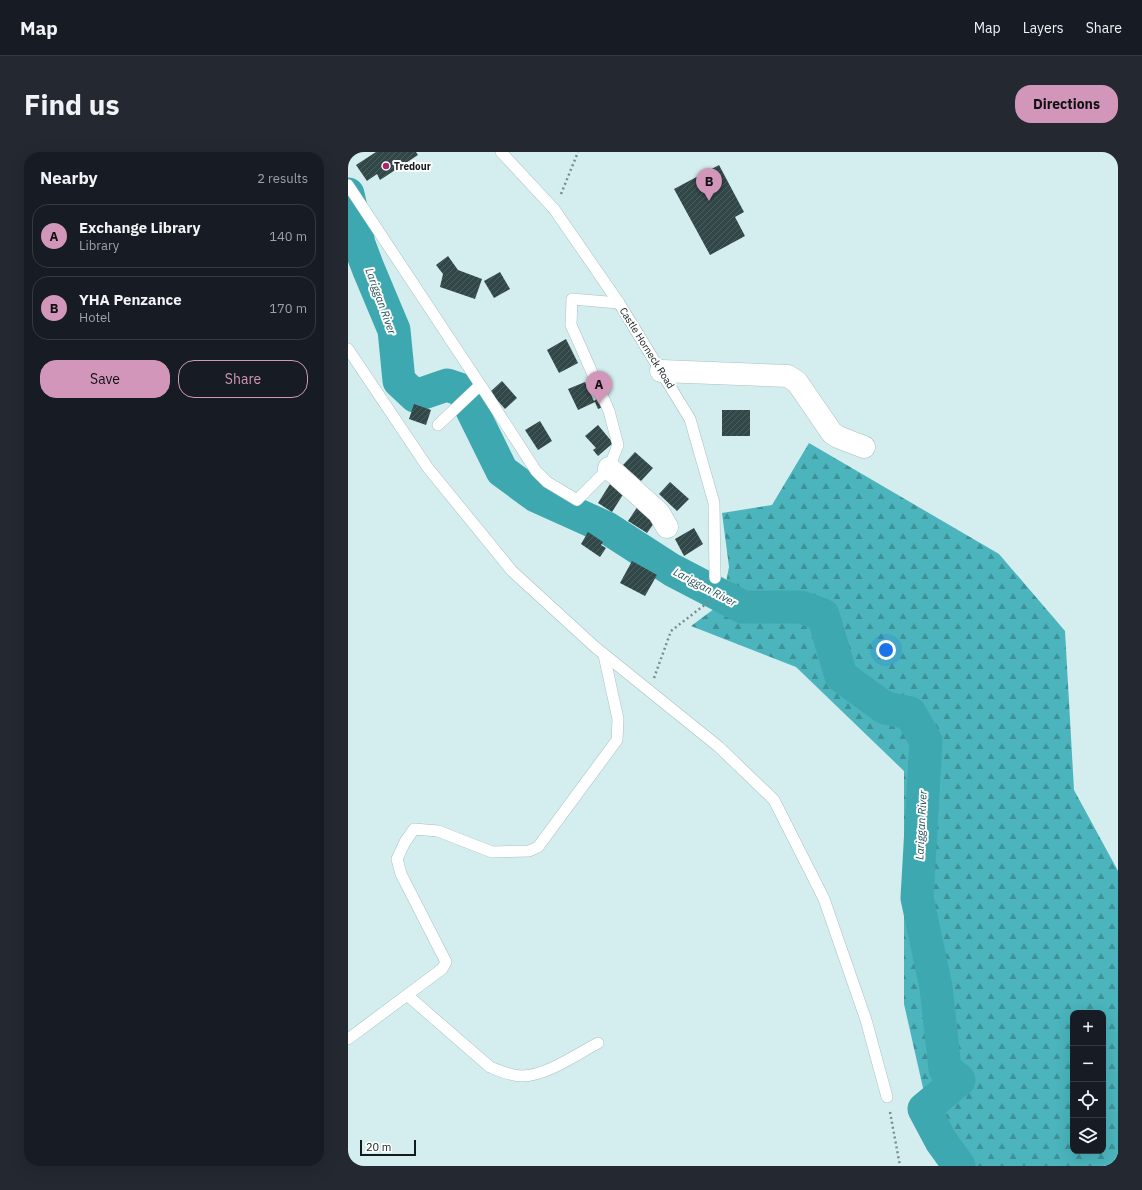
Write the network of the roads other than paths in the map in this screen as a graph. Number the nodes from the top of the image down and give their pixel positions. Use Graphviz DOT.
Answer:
graph roads {
  1 [pos="501,152"];
  2 [pos="348,185"];
  3 [pos="619,303"];
  4 [pos="348,349"];
  5 [pos="661,371"];
  6 [pos="480,388"];
  7 [pos="438,425"];
  8 [pos="864,447"];
  9 [pos="609,468"];
  10 [pos="667,527"];
  11 [pos="715,578"];
  12 [pos="604,655"];
  13 [pos="407,995"];
  14 [pos="348,1039"];
  15 [pos="598,1043"];
  16 [pos="887,1097"];
  1 -- 3 [label="lane, Castle Horneck Road"];
  2 -- 6 [label="lane"];
  3 -- 5 [label="lane, Castle Horneck Road"];
  3 -- 9 [label="lane"];
  4 -- 12 [label="lane"];
  5 -- 8 [label="street"];
  5 -- 11 [label="lane, Castle Horneck Road"];
  6 -- 7 [label="lane"];
  6 -- 9 [label="lane"];
  9 -- 10 [label="street"];
  12 -- 13 [label="lane"];
  12 -- 16 [label="lane"];
  13 -- 14 [label="lane"];
  13 -- 15 [label="lane"];
}
